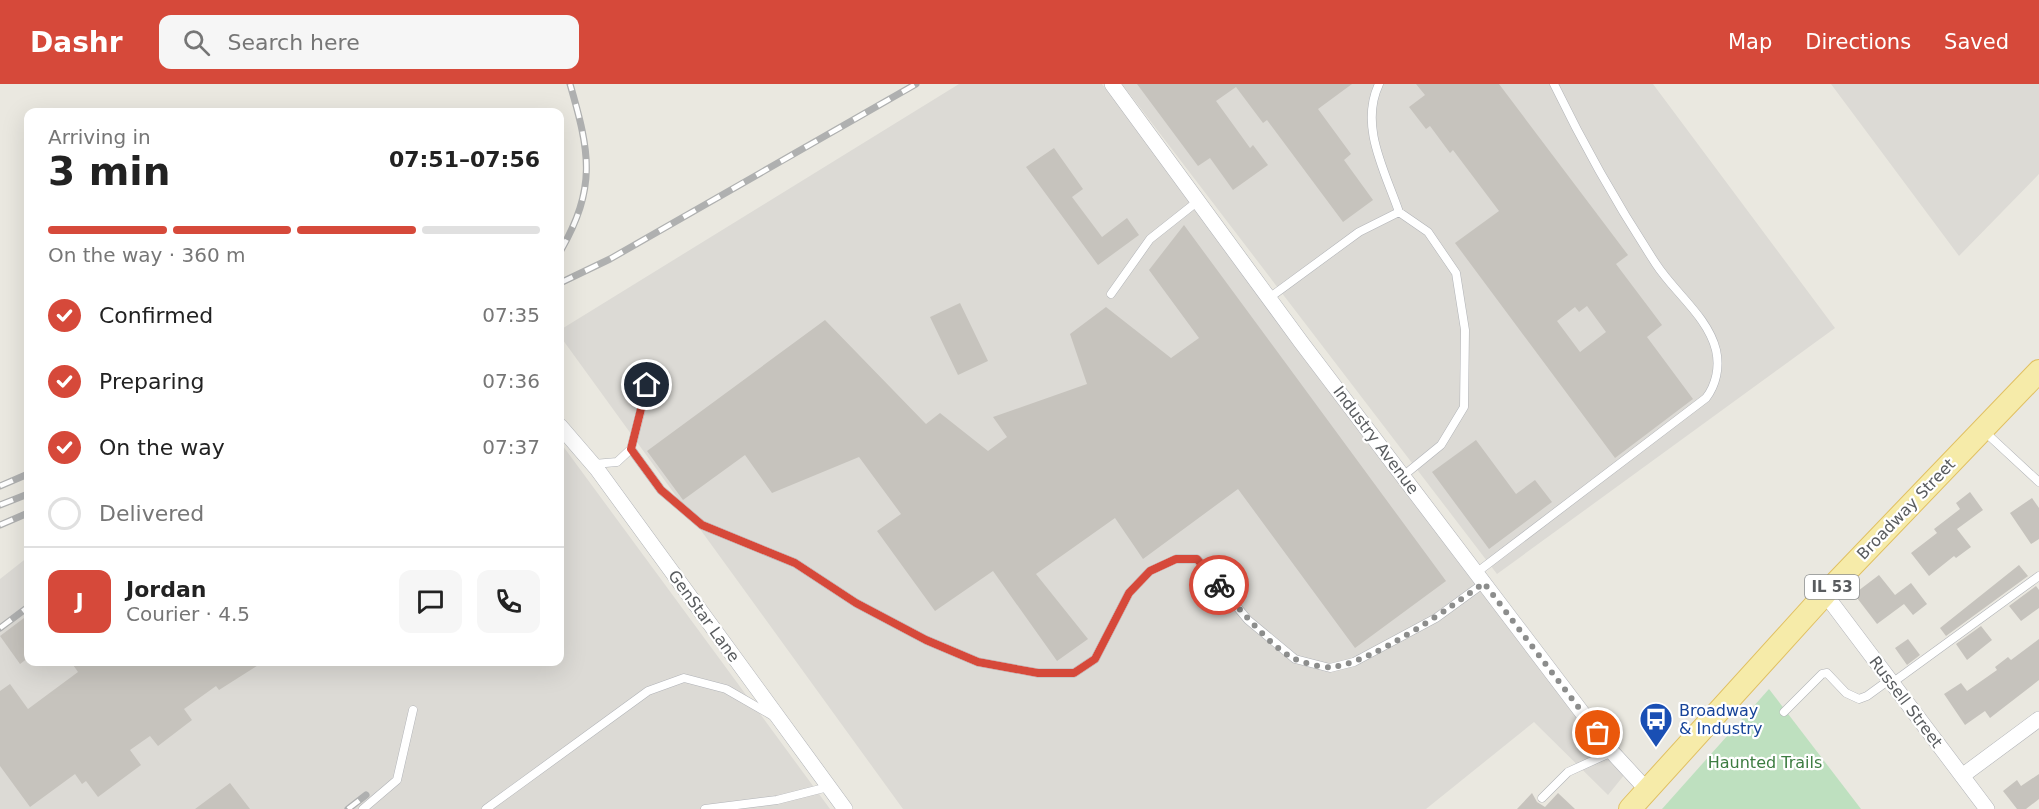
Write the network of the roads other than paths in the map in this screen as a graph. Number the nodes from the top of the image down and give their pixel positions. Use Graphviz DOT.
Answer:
graph roads {
  1 [pos="1112,84"];
  2 [pos="1379,84"];
  3 [pos="1554,84"];
  4 [pos="1198,201"];
  5 [pos="1399,212"];
  6 [pos="1111,294"];
  7 [pos="1269,298"];
  8 [pos="652,367"];
  9 [pos="2039,371"];
  10 [pos="1982,429"];
  11 [pos="564,431"];
  12 [pos="631,449"];
  13 [pos="592,464"];
  14 [pos="1403,476"];
  15 [pos="2039,482"];
  16 [pos="2039,576"];
  17 [pos="1480,578"];
  18 [pos="1825,594"];
  19 [pos="1891,681"];
  20 [pos="413,710"];
  21 [pos="1784,712"];
  22 [pos="2039,718"];
  23 [pos="780,720"];
  24 [pos="1612,752"];
  25 [pos="1962,776"];
  26 [pos="828,786"];
  27 [pos="1647,790"];
  28 [pos="1542,798"];
  29 [pos="363,809"];
  30 [pos="486,809"];
  31 [pos="705,809"];
  32 [pos="844,809"];
  33 [pos="1630,809"];
  34 [pos="1987,809"];
  1 -- 4 [label="street, Industry Avenue"];
  2 -- 5 [label="lane"];
  3 -- 17 [label="lane"];
  4 -- 6 [label="lane"];
  4 -- 7 [label="street, Industry Avenue"];
  5 -- 7 [label="lane"];
  5 -- 14 [label="lane"];
  7 -- 14 [label="street, Industry Avenue"];
  8 -- 12 [label="lane"];
  9 -- 10 [label="main road, Broadway Street / IL 53"];
  10 -- 15 [label="lane"];
  10 -- 18 [label="main road, Broadway Street / IL 53"];
  11 -- 13 [label="street, GenStar Lane"];
  12 -- 13 [label="lane"];
  12 -- 17 [label="lane"];
  13 -- 23 [label="street, GenStar Lane"];
  14 -- 17 [label="street, Industry Avenue"];
  16 -- 19 [label="lane"];
  17 -- 24 [label="street, Industry Avenue"];
  18 -- 19 [label="street, Russell Street"];
  18 -- 27 [label="main road, Broadway Street / IL 53"];
  19 -- 21 [label="lane"];
  19 -- 25 [label="street, Russell Street"];
  20 -- 29 [label="lane"];
  22 -- 25 [label="street"];
  23 -- 26 [label="street, GenStar Lane"];
  23 -- 30 [label="lane"];
  24 -- 27 [label="street, Industry Avenue"];
  24 -- 28 [label="lane"];
  25 -- 34 [label="street, Russell Street"];
  26 -- 31 [label="lane"];
  26 -- 32 [label="street, GenStar Lane"];
  27 -- 33 [label="main road, Broadway Street / IL 53"];
}
